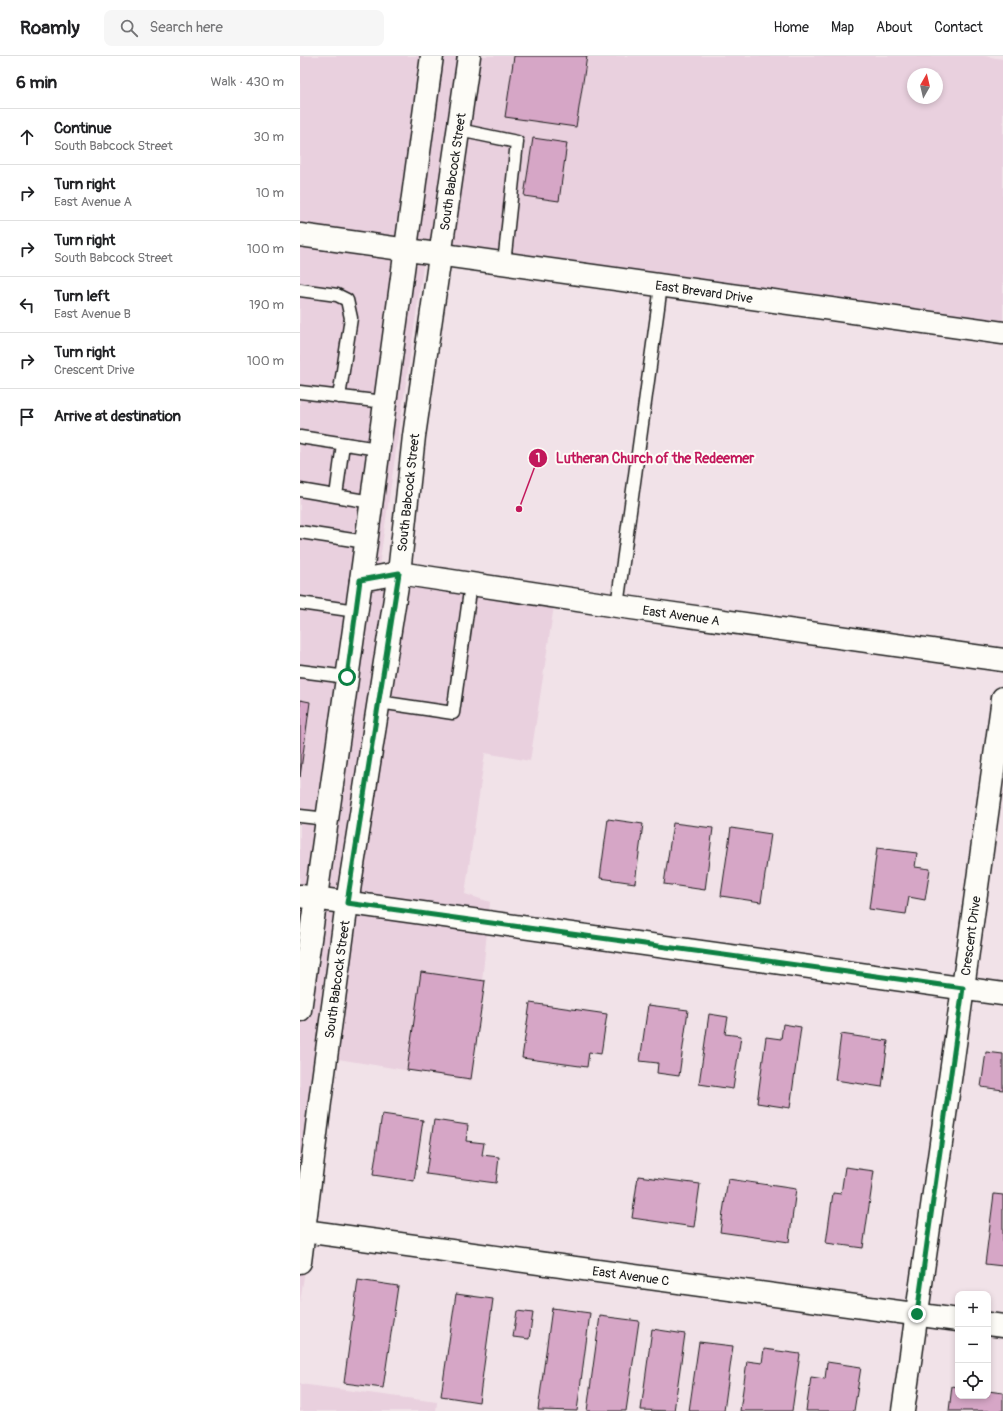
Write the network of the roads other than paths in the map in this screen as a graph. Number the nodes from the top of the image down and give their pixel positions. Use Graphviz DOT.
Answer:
graph roads {
  1 [pos="432,56"];
  2 [pos="469,56"];
  3 [pos="458,130"];
  4 [pos="300,235"];
  5 [pos="406,251"];
  6 [pos="440,255"];
  7 [pos="504,264"];
  8 [pos="661,286"];
  9 [pos="300,290"];
  10 [pos="1003,333"];
  11 [pos="300,392"];
  12 [pos="339,397"];
  13 [pos="384,402"];
  14 [pos="300,437"];
  15 [pos="343,444"];
  16 [pos="378,449"];
  17 [pos="300,490"];
  18 [pos="336,496"];
  19 [pos="371,502"];
  20 [pos="300,532"];
  21 [pos="366,542"];
  22 [pos="399,573"];
  23 [pos="360,580"];
  24 [pos="471,584"];
  25 [pos="300,603"];
  26 [pos="617,606"];
  27 [pos="356,611"];
  28 [pos="1003,660"];
  29 [pos="300,671"];
  30 [pos="347,677"];
  31 [pos="1003,698"];
  32 [pos="379,702"];
  33 [pos="300,816"];
  34 [pos="327,819"];
  35 [pos="308,897"];
  36 [pos="347,903"];
  37 [pos="963,988"];
  38 [pos="1003,994"];
  39 [pos="300,1010"];
  40 [pos="304,1231"];
  41 [pos="300,1262"];
  42 [pos="917,1314"];
  43 [pos="955,1320"];
  44 [pos="991,1324"];
  45 [pos="1003,1326"];
  46 [pos="903,1411"];
  1 -- 5 [label="street"];
  2 -- 3 [label="street, South Babcock Street"];
  3 -- 6 [label="street, South Babcock Street"];
  3 -- 7 [label="lane"];
  4 -- 5 [label="street, East Brevard Drive"];
  5 -- 6 [label="street, East Brevard Drive"];
  5 -- 13 [label="street"];
  6 -- 7 [label="street, East Brevard Drive"];
  6 -- 22 [label="street, South Babcock Street"];
  7 -- 8 [label="street, East Brevard Drive"];
  8 -- 10 [label="street, East Brevard Drive"];
  8 -- 26 [label="lane"];
  9 -- 12 [label="lane"];
  11 -- 12 [label="lane"];
  12 -- 13 [label="lane"];
  13 -- 16 [label="street"];
  14 -- 15 [label="lane"];
  15 -- 16 [label="lane"];
  15 -- 18 [label="lane"];
  16 -- 19 [label="street"];
  17 -- 18 [label="lane"];
  18 -- 19 [label="lane"];
  19 -- 21 [label="street"];
  20 -- 21 [label="lane"];
  21 -- 23 [label="street"];
  22 -- 23 [label="street, East Avenue A"];
  22 -- 24 [label="street, East Avenue A"];
  22 -- 32 [label="street, South Babcock Street"];
  23 -- 27 [label="street"];
  24 -- 26 [label="street, East Avenue A"];
  24 -- 32 [label="lane"];
  25 -- 27 [label="lane"];
  26 -- 28 [label="street, East Avenue A"];
  27 -- 30 [label="street"];
  29 -- 30 [label="lane"];
  30 -- 34 [label="street"];
  31 -- 37 [label="street, Crescent Drive"];
  32 -- 36 [label="street, South Babcock Street"];
  33 -- 34 [label="lane"];
  34 -- 35 [label="street"];
  35 -- 36 [label="street"];
  35 -- 39 [label="street"];
  36 -- 37 [label="street"];
  36 -- 40 [label="street, South Babcock Street"];
  37 -- 38 [label="street"];
  37 -- 42 [label="street, Crescent Drive"];
  40 -- 41 [label="street, South Babcock Street"];
  40 -- 42 [label="street, East Avenue C"];
  42 -- 43 [label="street, East Avenue C"];
  42 -- 46 [label="street, Crescent Drive"];
  44 -- 45 [label="street"];
}
